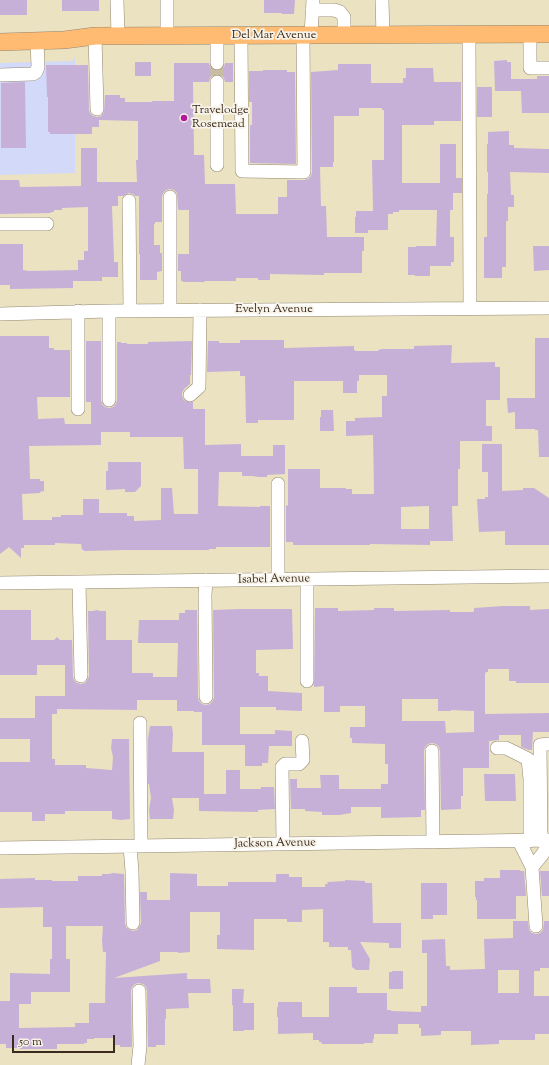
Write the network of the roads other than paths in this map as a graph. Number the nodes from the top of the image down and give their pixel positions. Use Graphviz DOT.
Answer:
graph roads {
  1 [pos="117,0"];
  2 [pos="167,0"];
  3 [pos="382,0"];
  4 [pos="313,5"];
  5 [pos="530,34"];
  6 [pos="549,34"];
  7 [pos="307,35"];
  8 [pos="344,35"];
  9 [pos="383,35"];
  10 [pos="469,35"];
  11 [pos="95,36"];
  12 [pos="118,36"];
  13 [pos="167,36"];
  14 [pos="217,36"];
  15 [pos="242,36"];
  16 [pos="37,40"];
  17 [pos="0,42"];
  18 [pos="217,63"];
  19 [pos="549,68"];
  20 [pos="0,75"];
  21 [pos="217,82"];
  22 [pos="97,109"];
  23 [pos="217,165"];
  24 [pos="170,197"];
  25 [pos="129,201"];
  26 [pos="0,224"];
  27 [pos="47,224"];
  28 [pos="549,308"];
  29 [pos="470,309"];
  30 [pos="170,310"];
  31 [pos="200,310"];
  32 [pos="109,311"];
  33 [pos="130,311"];
  34 [pos="78,312"];
  35 [pos="0,314"];
  36 [pos="190,395"];
  37 [pos="109,400"];
  38 [pos="78,410"];
  39 [pos="278,484"];
  40 [pos="549,576"];
  41 [pos="307,579"];
  42 [pos="206,580"];
  43 [pos="278,580"];
  44 [pos="79,582"];
  45 [pos="0,583"];
  46 [pos="82,676"];
  47 [pos="307,681"];
  48 [pos="206,697"];
  49 [pos="140,723"];
  50 [pos="302,741"];
  51 [pos="549,744"];
  52 [pos="497,748"];
  53 [pos="432,751"];
  54 [pos="538,841"];
  55 [pos="433,842"];
  56 [pos="282,844"];
  57 [pos="135,846"];
  58 [pos="0,848"];
  59 [pos="532,867"];
  60 [pos="133,923"];
  61 [pos="536,926"];
  62 [pos="139,991"];
  63 [pos="138,1065"];
  1 -- 12 [label="street"];
  2 -- 13 [label="street"];
  3 -- 9 [label="street"];
  4 -- 7 [label="street"];
  4 -- 8 [label="street"];
  5 -- 6 [label="main road, Del Mar Avenue"];
  5 -- 10 [label="main road, Del Mar Avenue"];
  5 -- 19 [label="street"];
  7 -- 8 [label="main road, Del Mar Avenue"];
  7 -- 15 [label="main road, Del Mar Avenue"];
  7 -- 15 [label="street"];
  8 -- 9 [label="main road, Del Mar Avenue"];
  9 -- 10 [label="main road, Del Mar Avenue"];
  10 -- 29 [label="street"];
  11 -- 12 [label="main road, Del Mar Avenue"];
  11 -- 16 [label="main road, Del Mar Avenue"];
  11 -- 22 [label="street"];
  12 -- 13 [label="main road, Del Mar Avenue"];
  13 -- 14 [label="main road, Del Mar Avenue"];
  14 -- 15 [label="main road, Del Mar Avenue"];
  14 -- 18 [label="street"];
  16 -- 17 [label="main road, Del Mar Avenue"];
  16 -- 20 [label="street"];
  21 -- 23 [label="street"];
  24 -- 30 [label="street"];
  25 -- 33 [label="street"];
  26 -- 27 [label="street"];
  28 -- 29 [label="street, Evelyn Avenue"];
  29 -- 31 [label="street, Evelyn Avenue"];
  30 -- 31 [label="street, Evelyn Avenue"];
  30 -- 33 [label="street, Evelyn Avenue"];
  31 -- 36 [label="street"];
  32 -- 33 [label="street, Evelyn Avenue"];
  32 -- 34 [label="street, Evelyn Avenue"];
  32 -- 37 [label="street"];
  34 -- 35 [label="street, Evelyn Avenue"];
  34 -- 38 [label="street"];
  39 -- 43 [label="street"];
  40 -- 41 [label="street, Isabel Avenue"];
  41 -- 43 [label="street, Isabel Avenue"];
  41 -- 47 [label="street"];
  42 -- 43 [label="street, Isabel Avenue"];
  42 -- 44 [label="street, Isabel Avenue"];
  42 -- 48 [label="street"];
  44 -- 45 [label="street, Isabel Avenue"];
  44 -- 46 [label="street"];
  49 -- 57 [label="street"];
  50 -- 56 [label="street"];
  51 -- 54 [label="street"];
  52 -- 54 [label="street"];
  53 -- 55 [label="street"];
  54 -- 55 [label="street, Jackson Avenue"];
  54 -- 59 [label="street"];
  54 -- 59 [label="street"];
  55 -- 56 [label="street, Jackson Avenue"];
  56 -- 57 [label="street, Jackson Avenue"];
  57 -- 58 [label="street, Jackson Avenue"];
  57 -- 60 [label="street"];
  59 -- 61 [label="street"];
  62 -- 63 [label="street"];
}
